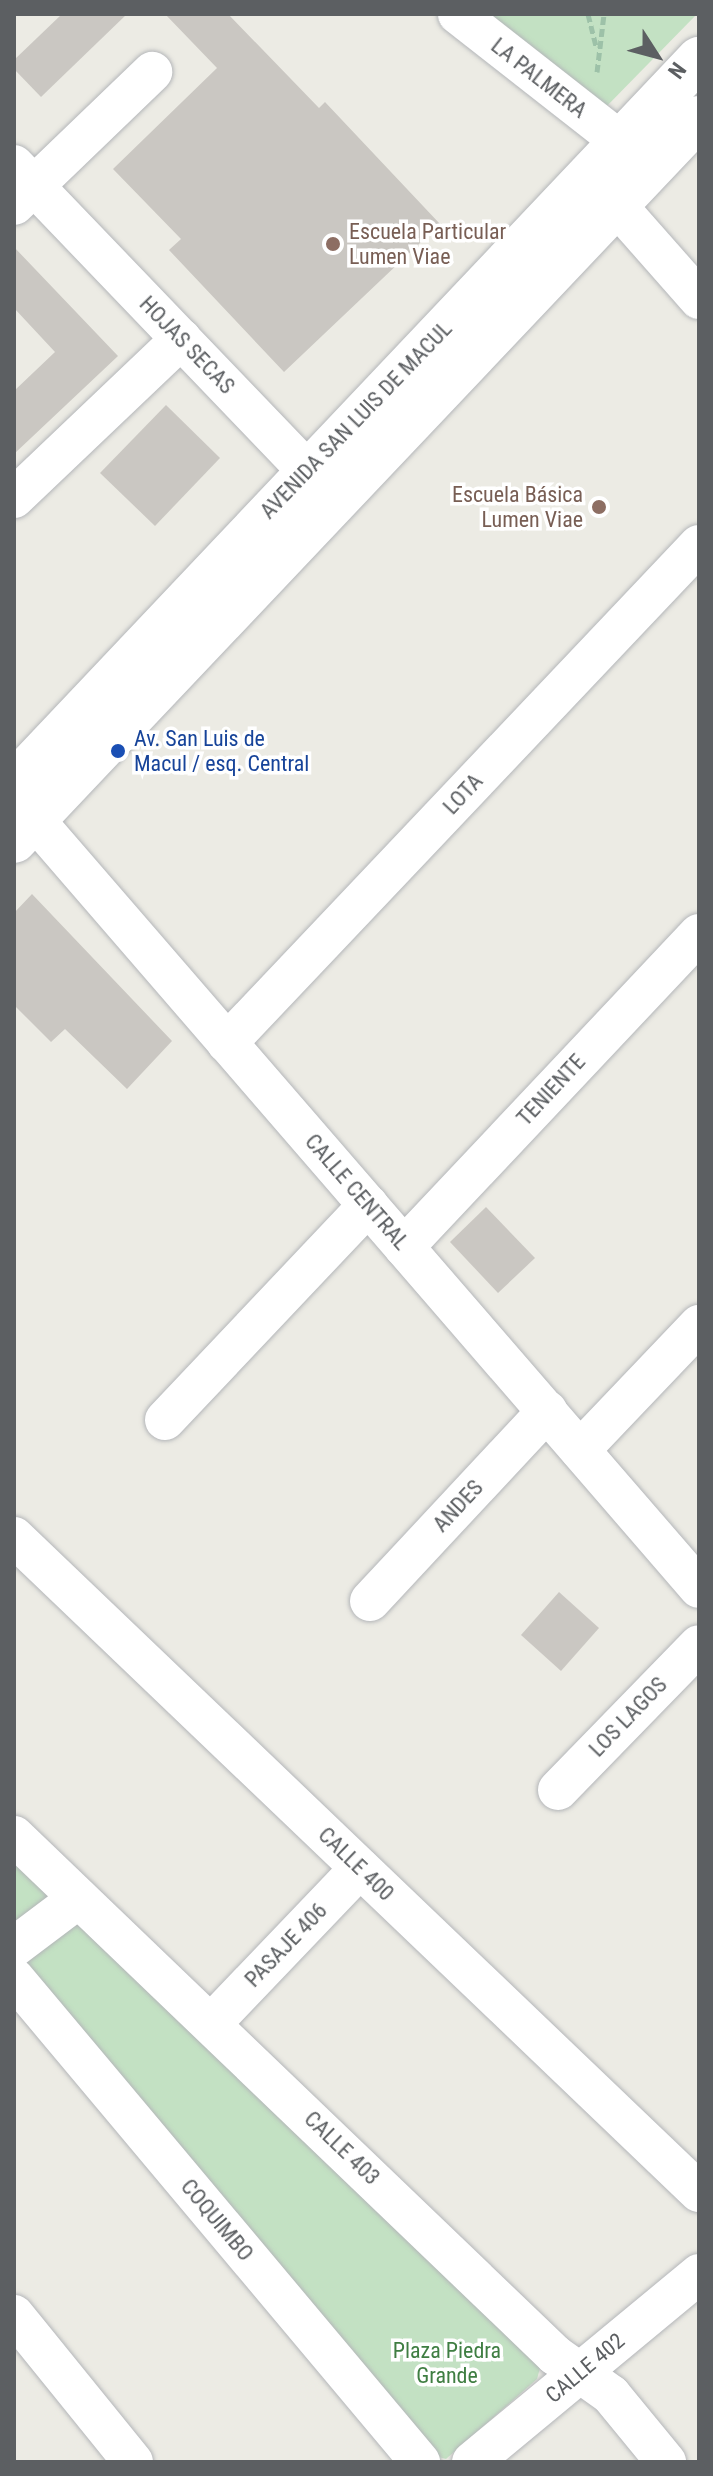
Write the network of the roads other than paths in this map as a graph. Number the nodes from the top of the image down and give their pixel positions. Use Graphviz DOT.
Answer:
graph roads {
  1 [pos="458,14"];
  2 [pos="699,59"];
  3 [pos="152,72"];
  4 [pos="699,118"];
  5 [pos="621,142"];
  6 [pos="21,186"];
  7 [pos="603,190"];
  8 [pos="699,299"];
  9 [pos="181,339"];
  10 [pos="308,470"];
  11 [pos="14,498"];
  12 [pos="340,504"];
  13 [pos="699,545"];
  14 [pos="19,810"];
  15 [pos="699,934"];
  16 [pos="227,1043"];
  17 [pos="368,1205"];
  18 [pos="404,1247"];
  19 [pos="699,1325"];
  20 [pos="547,1411"];
  21 [pos="165,1420"];
  22 [pos="580,1450"];
  23 [pos="14,1537"];
  24 [pos="699,1588"];
  25 [pos="370,1601"];
  26 [pos="699,1645"];
  27 [pos="558,1790"];
  28 [pos="14,1836"];
  29 [pos="360,1868"];
  30 [pos="79,1898"];
  31 [pos="14,1947"];
  32 [pos="14,1978"];
  33 [pos="212,2023"];
  34 [pos="699,2192"];
  35 [pos="699,2274"];
  36 [pos="14,2315"];
  37 [pos="583,2370"];
  38 [pos="133,2462"];
  39 [pos="420,2462"];
  40 [pos="472,2462"];
  41 [pos="666,2462"];
  1 -- 5 [label="street, LA PALMERA"];
  2 -- 5 [label="street, AVENIDA SAN LUIS DE MACUL"];
  3 -- 6 [label="street, HOJAS SECAS"];
  4 -- 7 [label="street, AVENIDA SAN LUIS DE MACUL"];
  5 -- 7 [label="street, AVENIDA SAN LUIS DE MACUL"];
  6 -- 9 [label="street, HOJAS SECAS"];
  7 -- 8 [label="street"];
  7 -- 10 [label="street, AVENIDA SAN LUIS DE MACUL"];
  7 -- 12 [label="street, AVENIDA SAN LUIS DE MACUL"];
  9 -- 10 [label="street, HOJAS SECAS"];
  9 -- 11 [label="street"];
  10 -- 12 [label="street, HOJAS SECAS"];
  10 -- 14 [label="street, AVENIDA SAN LUIS DE MACUL"];
  12 -- 14 [label="street, AVENIDA SAN LUIS DE MACUL"];
  13 -- 16 [label="street, LOTA"];
  14 -- 16 [label="street, CALLE CENTRAL"];
  15 -- 18 [label="street, TENIENTE"];
  16 -- 17 [label="street, CALLE CENTRAL"];
  17 -- 18 [label="street, CALLE CENTRAL"];
  17 -- 21 [label="street"];
  18 -- 20 [label="street, CALLE CENTRAL"];
  19 -- 22 [label="street"];
  20 -- 22 [label="street, CALLE CENTRAL"];
  20 -- 25 [label="street, ANDES"];
  22 -- 24 [label="street, CALLE CENTRAL"];
  23 -- 29 [label="street, CALLE 400"];
  26 -- 27 [label="street, LOS LAGOS"];
  28 -- 30 [label="street, CALLE 403"];
  29 -- 33 [label="street, PASAJE 406"];
  29 -- 34 [label="street, CALLE 400"];
  30 -- 31 [label="street"];
  30 -- 33 [label="street, CALLE 403"];
  32 -- 39 [label="street, COQUIMBO"];
  33 -- 37 [label="street, CALLE 403"];
  35 -- 37 [label="street, CALLE 402"];
  36 -- 38 [label="street"];
  37 -- 40 [label="street, CALLE 402"];
  37 -- 41 [label="street, CALLE 403"];
}
